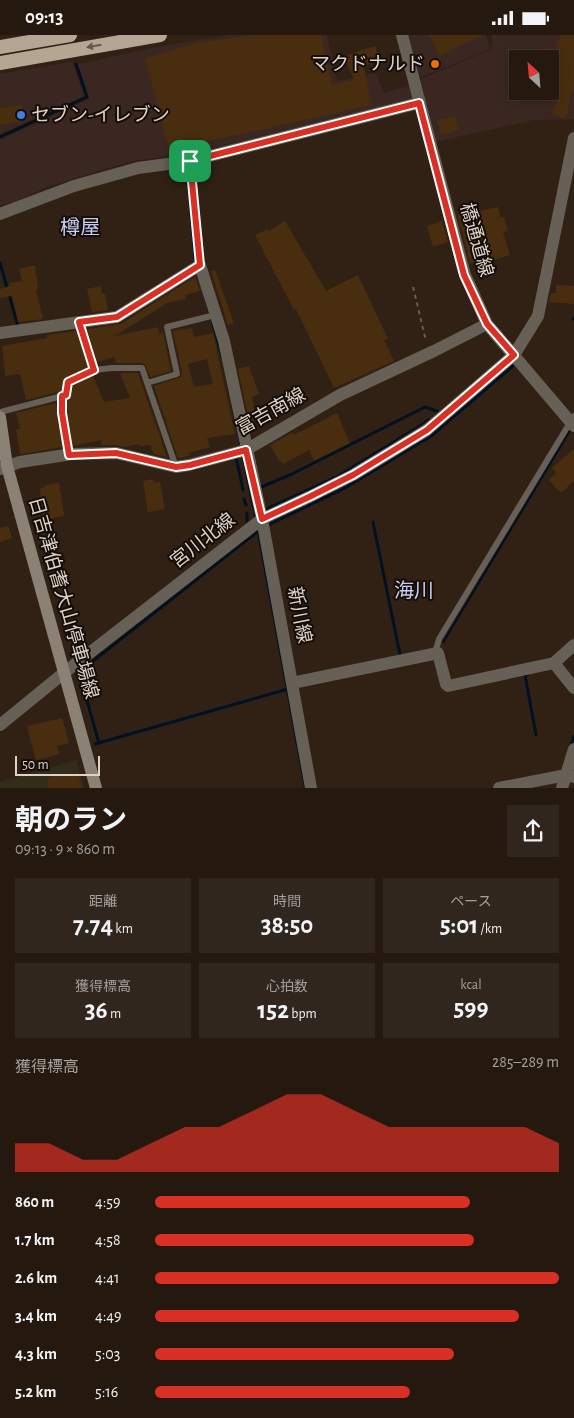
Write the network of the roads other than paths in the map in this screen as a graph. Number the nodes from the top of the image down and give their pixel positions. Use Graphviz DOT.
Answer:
graph roads {
  1 [pos="70,35"];
  2 [pos="160,35"];
  3 [pos="402,35"];
  4 [pos="0,47"];
  5 [pos="0,63"];
  6 [pos="419,103"];
  7 [pos="574,138"];
  8 [pos="190,161"];
  9 [pos="0,214"];
  10 [pos="200,265"];
  11 [pos="215,315"];
  12 [pos="79,322"];
  13 [pos="487,324"];
  14 [pos="0,333"];
  15 [pos="514,355"];
  16 [pos="94,370"];
  17 [pos="147,383"];
  18 [pos="62,396"];
  19 [pos="0,412"];
  20 [pos="0,417"];
  21 [pos="573,421"];
  22 [pos="246,450"];
  23 [pos="69,455"];
  24 [pos="3,467"];
  25 [pos="176,467"];
  26 [pos="262,519"];
  27 [pos="574,645"];
  28 [pos="435,654"];
  29 [pos="554,663"];
  30 [pos="65,672"];
  31 [pos="292,683"];
  32 [pos="574,688"];
  33 [pos="0,725"];
  34 [pos="574,749"];
  35 [pos="570,776"];
  36 [pos="96,788"];
  37 [pos="311,788"];
  38 [pos="499,788"];
  39 [pos="562,788"];
  1 -- 4 [label="highway"];
  2 -- 5 [label="highway, one-way"];
  3 -- 6 [label="street, 橋通道線"];
  6 -- 8 [label="street"];
  6 -- 13 [label="street, 橋通道線"];
  7 -- 15 [label="street, 宮川北線"];
  8 -- 9 [label="street"];
  8 -- 10 [label="lane"];
  10 -- 11 [label="street, 新川線"];
  10 -- 12 [label="street"];
  11 -- 17 [label="lane"];
  11 -- 22 [label="street, 新川線"];
  12 -- 14 [label="street"];
  12 -- 16 [label="lane"];
  13 -- 15 [label="street, 橋通道線"];
  13 -- 22 [label="street, 富吉南線"];
  15 -- 21 [label="street, 橋通道線"];
  15 -- 26 [label="street, 宮川北線"];
  16 -- 17 [label="lane"];
  16 -- 18 [label="lane"];
  17 -- 25 [label="lane"];
  18 -- 19 [label="lane"];
  18 -- 23 [label="lane"];
  20 -- 24 [label="main road, 日吉津伯耆大山停車場線"];
  21 -- 28 [label="lane"];
  22 -- 25 [label="street, 富吉南線"];
  22 -- 26 [label="street, 新川線"];
  23 -- 24 [label="street, 富吉南線"];
  23 -- 25 [label="street, 富吉南線"];
  24 -- 30 [label="main road, 日吉津伯耆大山停車場線"];
  26 -- 30 [label="street, 宮川北線"];
  26 -- 31 [label="street, 新川線"];
  27 -- 29 [label="street"];
  28 -- 29 [label="street"];
  28 -- 31 [label="street"];
  29 -- 32 [label="street"];
  30 -- 33 [label="street, 宮川北線"];
  30 -- 36 [label="main road, 日吉津伯耆大山停車場線"];
  31 -- 37 [label="street, 新川線"];
  34 -- 35 [label="street"];
  35 -- 38 [label="street"];
  35 -- 39 [label="street"];
}
